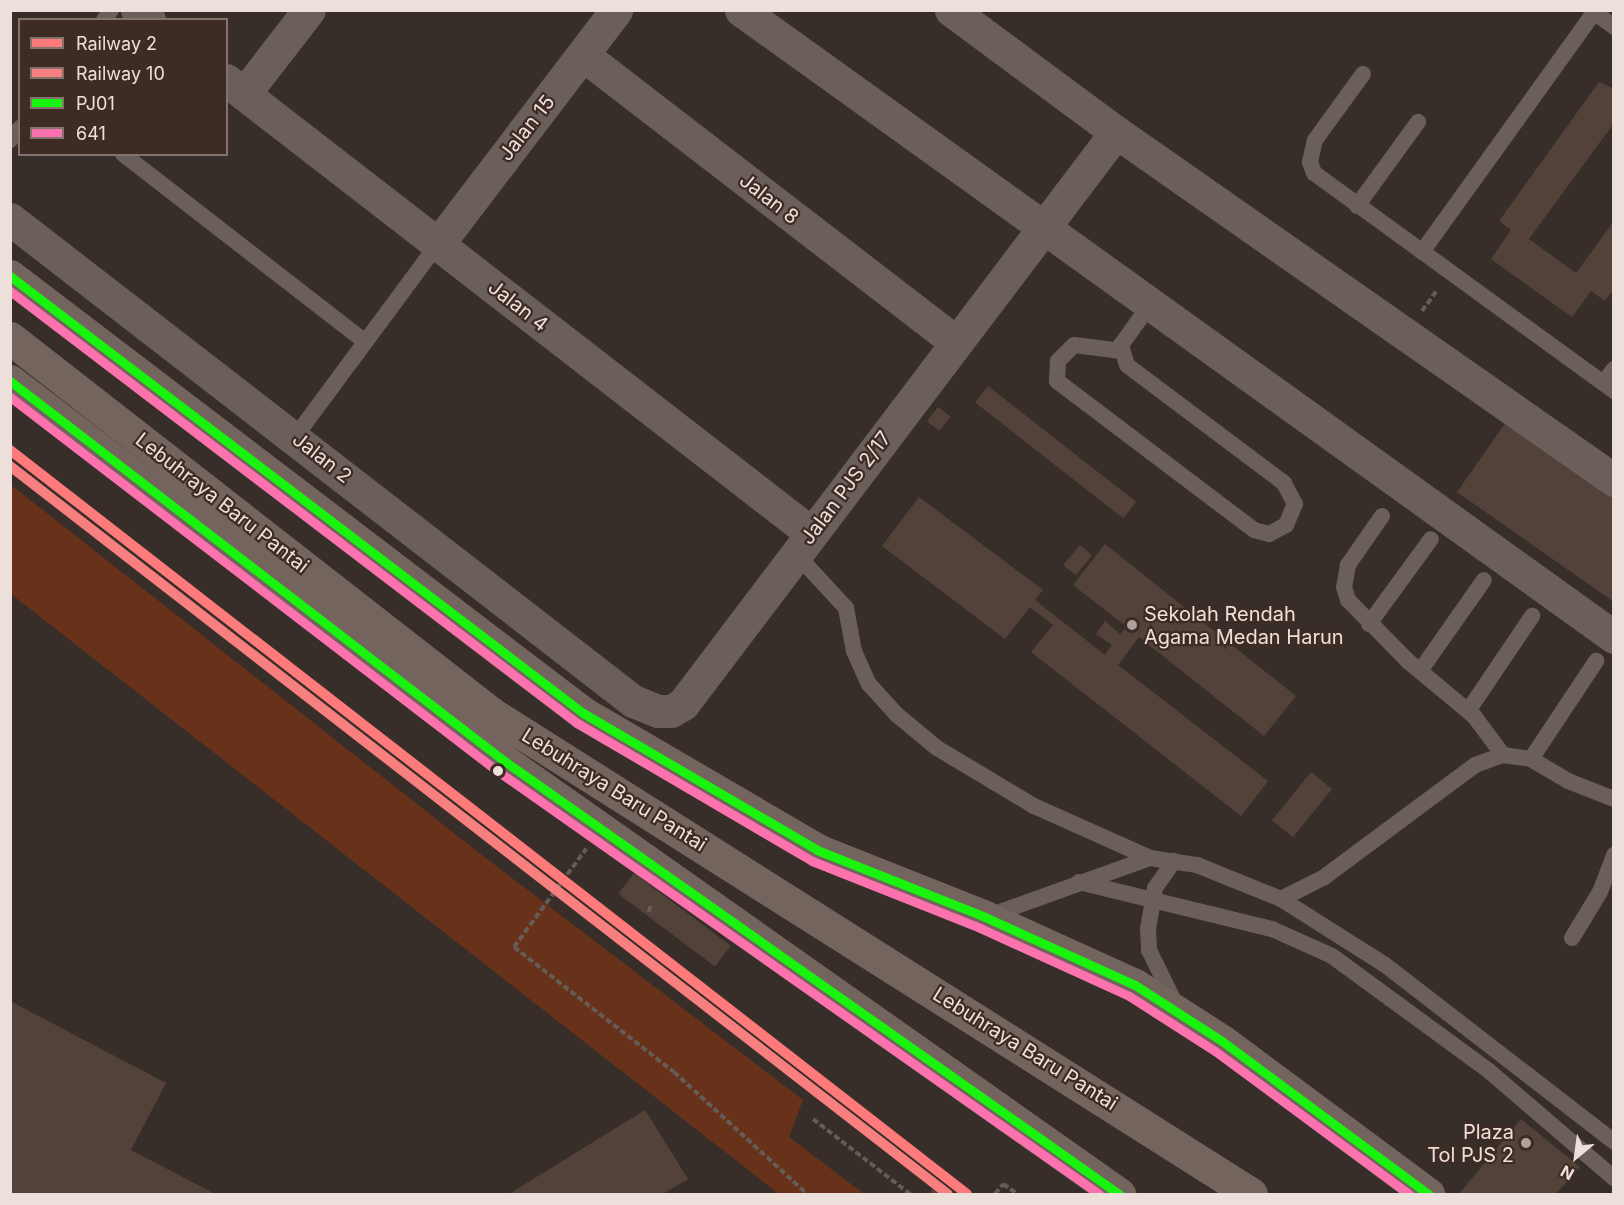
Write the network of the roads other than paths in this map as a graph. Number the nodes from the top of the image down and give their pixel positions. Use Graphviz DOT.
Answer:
graph roads {
  1 [pos="309,10"];
  2 [pos="616,10"];
  3 [pos="741,10"];
  4 [pos="951,10"];
  5 [pos="1592,12"];
  6 [pos="1614,27"];
  7 [pos="583,55"];
  8 [pos="1363,74"];
  9 [pos="235,87"];
  10 [pos="1418,122"];
  11 [pos="1116,132"];
  12 [pos="126,156"];
  13 [pos="1357,206"];
  14 [pos="10,219"];
  15 [pos="1043,228"];
  16 [pos="438,244"];
  17 [pos="1422,252"];
  18 [pos="10,276"];
  19 [pos="1149,306"];
  20 [pos="10,338"];
  21 [pos="365,342"];
  22 [pos="956,342"];
  23 [pos="1121,351"];
  24 [pos="1614,369"];
  25 [pos="10,381"];
  26 [pos="1608,387"];
  27 [pos="295,437"];
  28 [pos="1614,480"];
  29 [pos="1382,516"];
  30 [pos="1431,539"];
  31 [pos="804,544"];
  32 [pos="1484,580"];
  33 [pos="1532,616"];
  34 [pos="1369,624"];
  35 [pos="1605,649"];
  36 [pos="1420,671"];
  37 [pos="633,701"];
  38 [pos="1468,711"];
  39 [pos="1503,755"];
  40 [pos="1531,759"];
  41 [pos="1614,799"];
  42 [pos="1614,855"];
  43 [pos="1150,858"];
  44 [pos="1174,861"];
  45 [pos="1078,882"];
  46 [pos="1152,899"];
  47 [pos="1281,899"];
  48 [pos="985,917"];
  49 [pos="1572,938"];
  50 [pos="1181,1015"];
  51 [pos="1614,1142"];
  52 [pos="1614,1178"];
  53 [pos="1119,1194"];
  54 [pos="1251,1194"];
  55 [pos="1428,1194"];
  1 -- 9 [label="street"];
  2 -- 7 [label="street, Jalan 15"];
  3 -- 15 [label="street"];
  4 -- 11 [label="street"];
  5 -- 6 [label="lane"];
  5 -- 17 [label="lane"];
  7 -- 16 [label="street, Jalan 15"];
  7 -- 22 [label="street, Jalan 8"];
  8 -- 13 [label="lane"];
  9 -- 16 [label="street, Jalan 4"];
  10 -- 13 [label="lane"];
  11 -- 15 [label="street, Jalan PJS 2/17"];
  11 -- 28 [label="street"];
  12 -- 21 [label="lane"];
  13 -- 17 [label="lane"];
  14 -- 27 [label="street, Jalan 2"];
  15 -- 19 [label="street"];
  15 -- 22 [label="street, Jalan PJS 2/17"];
  16 -- 21 [label="lane"];
  16 -- 31 [label="street, Jalan 4"];
  17 -- 26 [label="lane"];
  18 -- 48 [label="highway"];
  19 -- 23 [label="lane"];
  19 -- 35 [label="street"];
  20 -- 54 [label="highway, Lebuhraya Baru Pantai, bridge"];
  21 -- 27 [label="lane"];
  22 -- 31 [label="street, Jalan PJS 2/17"];
  23 -- 23 [label="lane"];
  24 -- 26 [label="lane"];
  25 -- 53 [label="highway"];
  27 -- 37 [label="street, Jalan 2"];
  29 -- 34 [label="lane"];
  30 -- 34 [label="lane"];
  31 -- 37 [label="street, Jalan PJS 2/17"];
  31 -- 43 [label="lane"];
  32 -- 36 [label="lane"];
  33 -- 38 [label="lane"];
  34 -- 36 [label="lane"];
  35 -- 40 [label="lane"];
  36 -- 38 [label="lane"];
  38 -- 39 [label="lane"];
  39 -- 40 [label="lane"];
  39 -- 47 [label="lane"];
  40 -- 41 [label="lane"];
  42 -- 49 [label="lane"];
  43 -- 44 [label="lane"];
  43 -- 45 [label="lane"];
  44 -- 46 [label="lane"];
  44 -- 47 [label="lane"];
  45 -- 46 [label="lane"];
  45 -- 48 [label="lane"];
  46 -- 50 [label="lane"];
  46 -- 52 [label="lane"];
  47 -- 51 [label="lane"];
  48 -- 50 [label="highway"];
  50 -- 55 [label="highway"];
}
